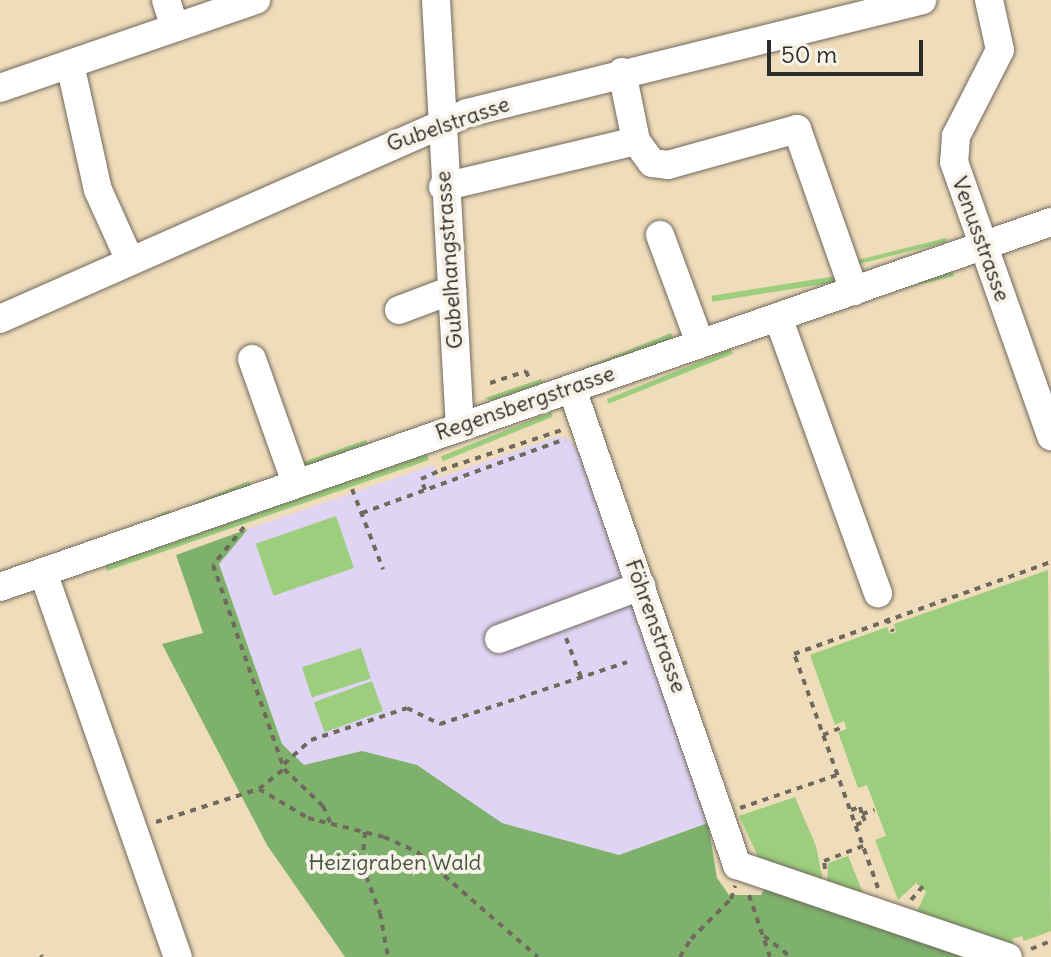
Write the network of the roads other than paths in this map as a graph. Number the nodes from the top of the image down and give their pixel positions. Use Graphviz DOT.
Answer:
graph roads {
  1 [pos="166,0"];
  2 [pos="256,0"];
  3 [pos="436,0"];
  4 [pos="989,0"];
  5 [pos="907,1"];
  6 [pos="175,28"];
  7 [pos="70,64"];
  8 [pos="622,72"];
  9 [pos="0,88"];
  10 [pos="441,123"];
  11 [pos="636,141"];
  12 [pos="443,187"];
  13 [pos="1051,222"];
  14 [pos="660,235"];
  15 [pos="983,246"];
  16 [pos="130,261"];
  17 [pos="452,290"];
  18 [pos="854,291"];
  19 [pos="399,310"];
  20 [pos="778,317"];
  21 [pos="0,319"];
  22 [pos="700,343"];
  23 [pos="252,359"];
  24 [pos="572,389"];
  25 [pos="460,424"];
  26 [pos="1051,436"];
  27 [pos="296,483"];
  28 [pos="43,572"];
  29 [pos="641,586"];
  30 [pos="0,587"];
  31 [pos="882,604"];
  32 [pos="499,639"];
  33 [pos="178,957"];
  34 [pos="1008,957"];
  1 -- 6 [label="street"];
  2 -- 6 [label="street"];
  3 -- 10 [label="street, Gubelhangstrasse"];
  4 -- 15 [label="street, Venusstrasse"];
  5 -- 8 [label="street, Gubelstrasse"];
  6 -- 7 [label="street"];
  7 -- 9 [label="street"];
  7 -- 16 [label="street"];
  8 -- 10 [label="street, Gubelstrasse"];
  8 -- 11 [label="street"];
  10 -- 12 [label="street, Gubelhangstrasse"];
  10 -- 16 [label="street, Gubelstrasse"];
  11 -- 12 [label="street"];
  11 -- 18 [label="street"];
  12 -- 17 [label="street, Gubelhangstrasse"];
  13 -- 15 [label="street, Regensbergstrasse"];
  14 -- 22 [label="street"];
  15 -- 18 [label="street, Regensbergstrasse"];
  15 -- 26 [label="street, Venusstrasse"];
  16 -- 21 [label="street, Gubelstrasse"];
  17 -- 19 [label="street"];
  17 -- 25 [label="street, Gubelhangstrasse"];
  18 -- 20 [label="street, Regensbergstrasse"];
  20 -- 22 [label="street, Regensbergstrasse"];
  20 -- 31 [label="street"];
  22 -- 24 [label="street, Regensbergstrasse"];
  23 -- 27 [label="street"];
  24 -- 25 [label="street, Regensbergstrasse"];
  24 -- 29 [label="street, Föhrenstrasse"];
  25 -- 27 [label="street, Regensbergstrasse"];
  27 -- 28 [label="street, Regensbergstrasse"];
  28 -- 30 [label="street, Regensbergstrasse"];
  28 -- 33 [label="street"];
  29 -- 32 [label="street"];
  29 -- 34 [label="street, Föhrenstrasse"];
}
